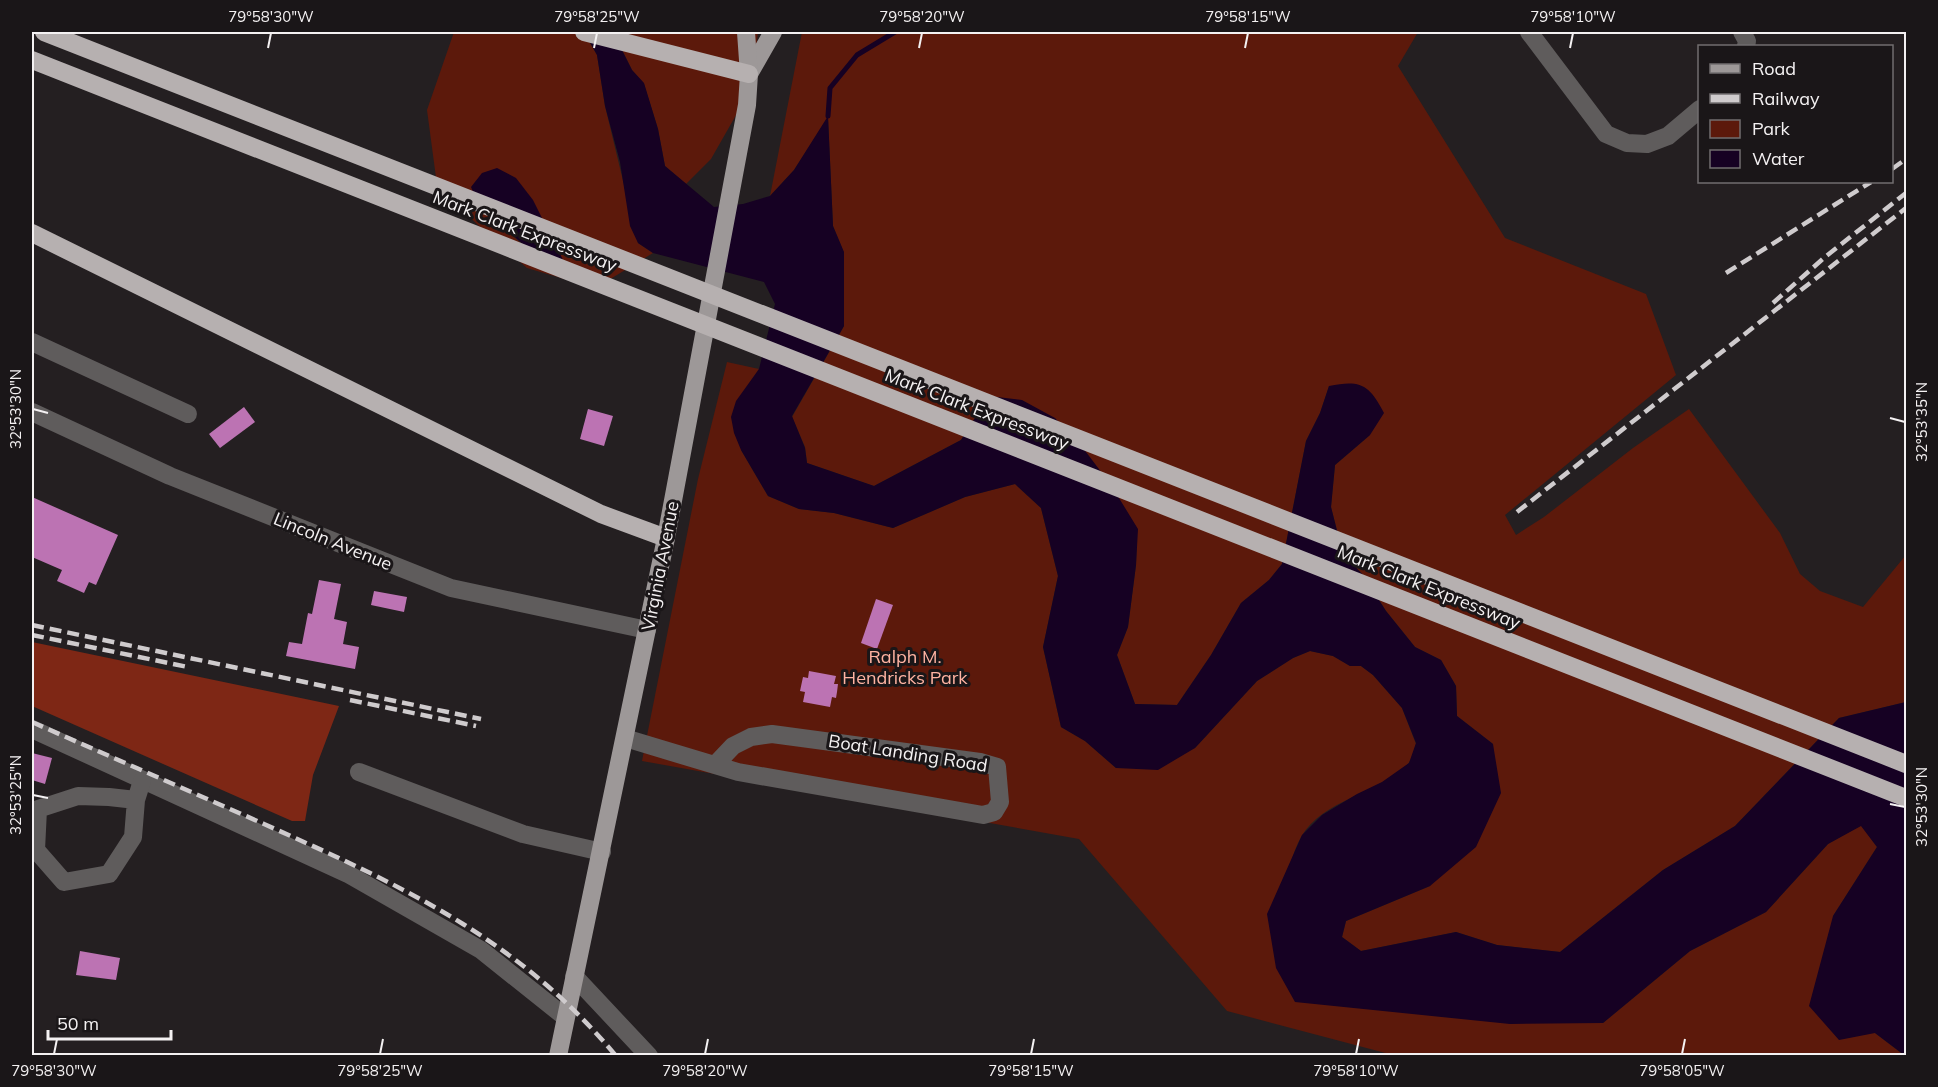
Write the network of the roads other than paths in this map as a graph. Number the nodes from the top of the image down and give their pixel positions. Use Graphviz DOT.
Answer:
graph roads {
  1 [pos="44,32"];
  2 [pos="584,32"];
  3 [pos="746,32"];
  4 [pos="773,32"];
  5 [pos="1529,32"];
  6 [pos="32,60"];
  7 [pos="749,74"];
  8 [pos="1698,111"];
  9 [pos="32,233"];
  10 [pos="32,342"];
  11 [pos="32,412"];
  12 [pos="188,414"];
  13 [pos="666,538"];
  14 [pos="647,630"];
  15 [pos="32,729"];
  16 [pos="625,738"];
  17 [pos="1906,764"];
  18 [pos="715,765"];
  19 [pos="359,772"];
  20 [pos="142,781"];
  21 [pos="1906,798"];
  22 [pos="136,800"];
  23 [pos="34,809"];
  24 [pos="602,852"];
  25 [pos="574,976"];
  26 [pos="565,1017"];
  27 [pos="558,1056"];
  28 [pos="649,1056"];
  1 -- 17 [label="highway, Mark Clark Expressway, bridge"];
  2 -- 7 [label="highway"];
  3 -- 7 [label="main road, Virginia Avenue"];
  4 -- 7 [label="main road, Virginia Avenue"];
  5 -- 8 [label="street"];
  6 -- 21 [label="highway, Mark Clark Expressway, bridge"];
  7 -- 13 [label="main road, Virginia Avenue, bridge"];
  9 -- 13 [label="highway"];
  10 -- 12 [label="street"];
  11 -- 14 [label="street, Lincoln Avenue"];
  13 -- 14 [label="main road, Virginia Avenue"];
  14 -- 16 [label="main road, Virginia Avenue"];
  15 -- 20 [label="street"];
  16 -- 18 [label="street, Boat Landing Road"];
  16 -- 24 [label="main road, Virginia Avenue"];
  18 -- 18 [label="street, Boat Landing Road"];
  19 -- 24 [label="street"];
  20 -- 22 [label="street"];
  20 -- 26 [label="street"];
  22 -- 23 [label="street"];
  22 -- 23 [label="street"];
  24 -- 25 [label="main road, Virginia Avenue"];
  25 -- 26 [label="main road, Virginia Avenue"];
  25 -- 28 [label="street"];
  26 -- 27 [label="main road, Virginia Avenue"];
}
